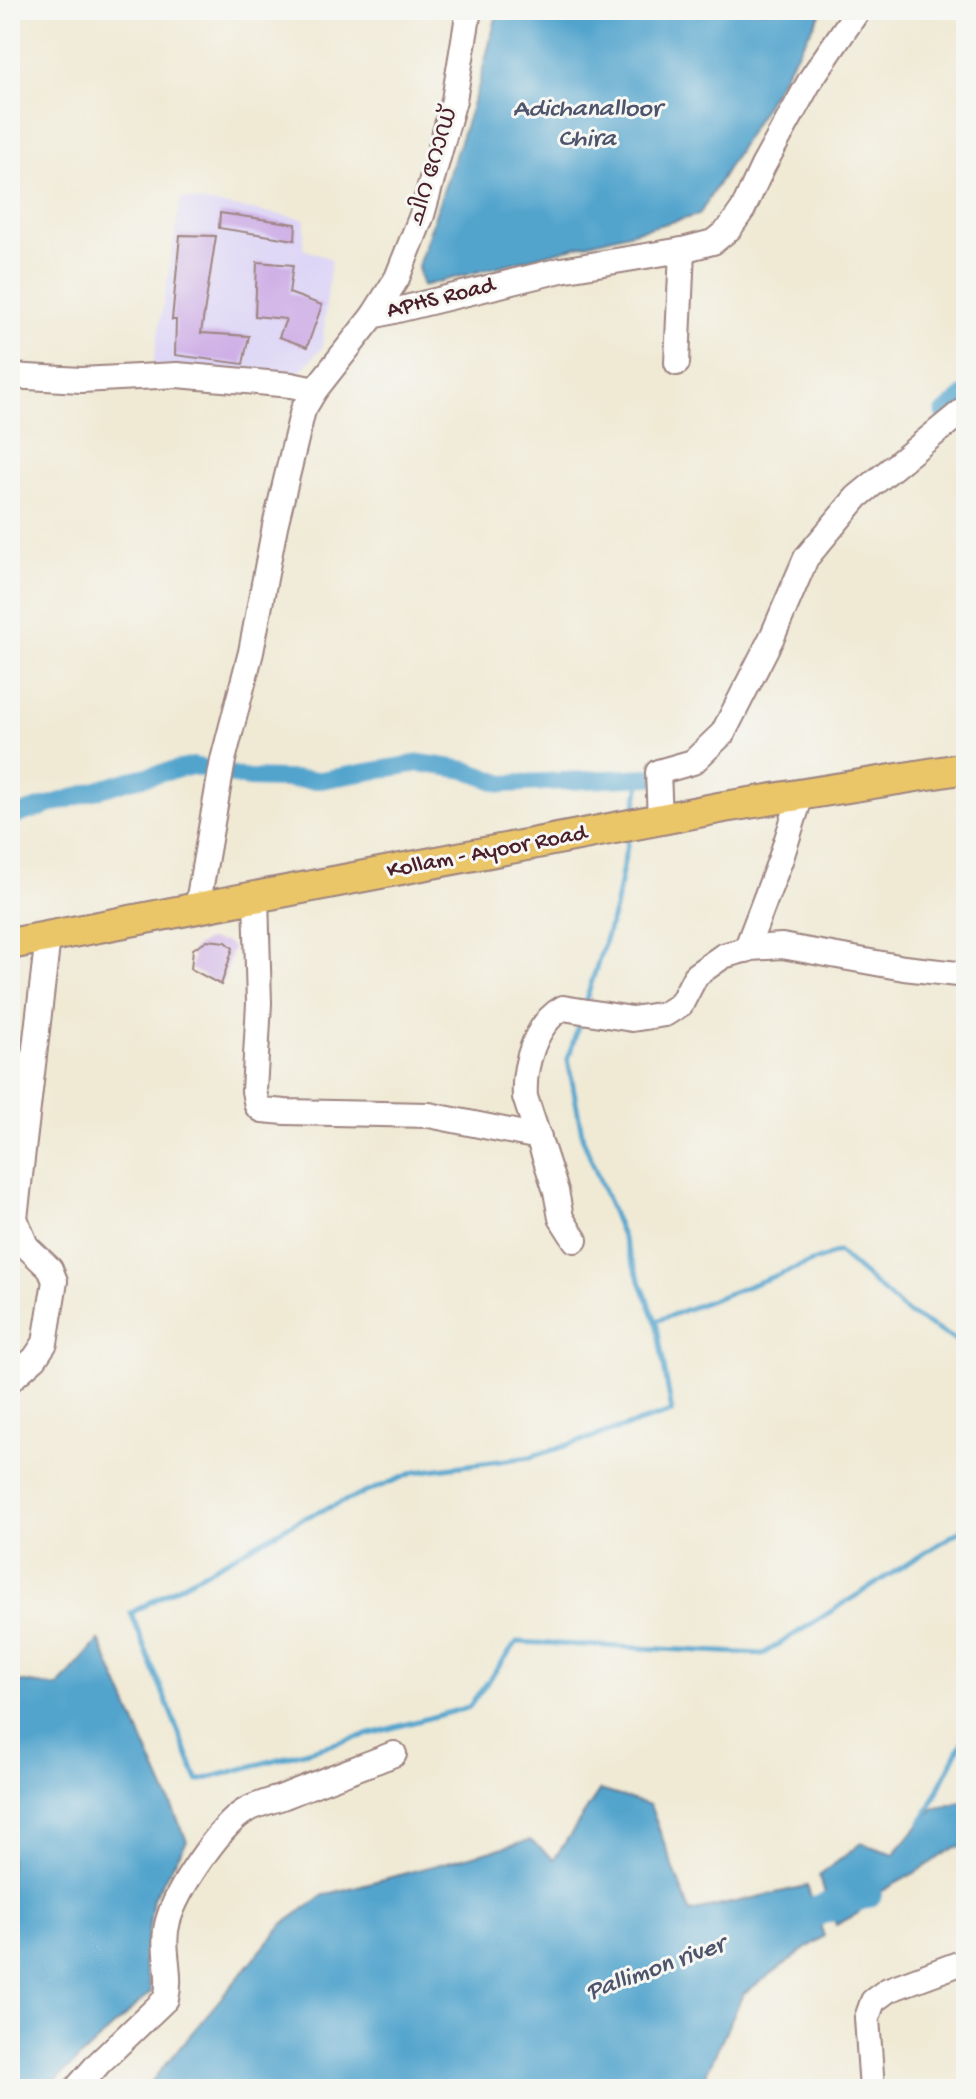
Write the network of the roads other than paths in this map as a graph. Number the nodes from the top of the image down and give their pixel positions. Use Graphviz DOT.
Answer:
graph roads {
  1 [pos="469,10"];
  2 [pos="858,10"];
  3 [pos="682,250"];
  4 [pos="373,316"];
  5 [pos="677,363"];
  6 [pos="10,376"];
  7 [pos="315,390"];
  8 [pos="966,408"];
  9 [pos="966,768"];
  10 [pos="801,795"];
  11 [pos="660,819"];
  12 [pos="256,897"];
  13 [pos="197,908"];
  14 [pos="48,937"];
  15 [pos="10,944"];
  16 [pos="746,950"];
  17 [pos="966,975"];
  18 [pos="539,1137"];
  19 [pos="575,1240"];
  20 [pos="10,1380"];
  21 [pos="394,1754"];
  22 [pos="966,1961"];
  23 [pos="76,2089"];
  24 [pos="872,2089"];
  1 -- 4 [label="street, ചിറ റോഡ്"];
  2 -- 3 [label="street, APHS Road"];
  3 -- 4 [label="street, APHS Road"];
  3 -- 5 [label="street"];
  4 -- 7 [label="street, APHS Road"];
  6 -- 7 [label="street"];
  7 -- 13 [label="street, APHS Road"];
  8 -- 11 [label="street"];
  9 -- 10 [label="main road, Kollam - Ayoor Road"];
  10 -- 11 [label="main road, Kollam - Ayoor Road"];
  10 -- 16 [label="street"];
  11 -- 12 [label="main road, Kollam - Ayoor Road"];
  12 -- 13 [label="main road, Kollam - Ayoor Road"];
  12 -- 18 [label="street"];
  13 -- 14 [label="main road, Kollam - Ayoor Road"];
  14 -- 15 [label="main road, Kollam - Ayoor Road"];
  14 -- 20 [label="street"];
  16 -- 17 [label="street"];
  16 -- 18 [label="street"];
  18 -- 19 [label="street"];
  21 -- 23 [label="street"];
  22 -- 24 [label="street"];
}
